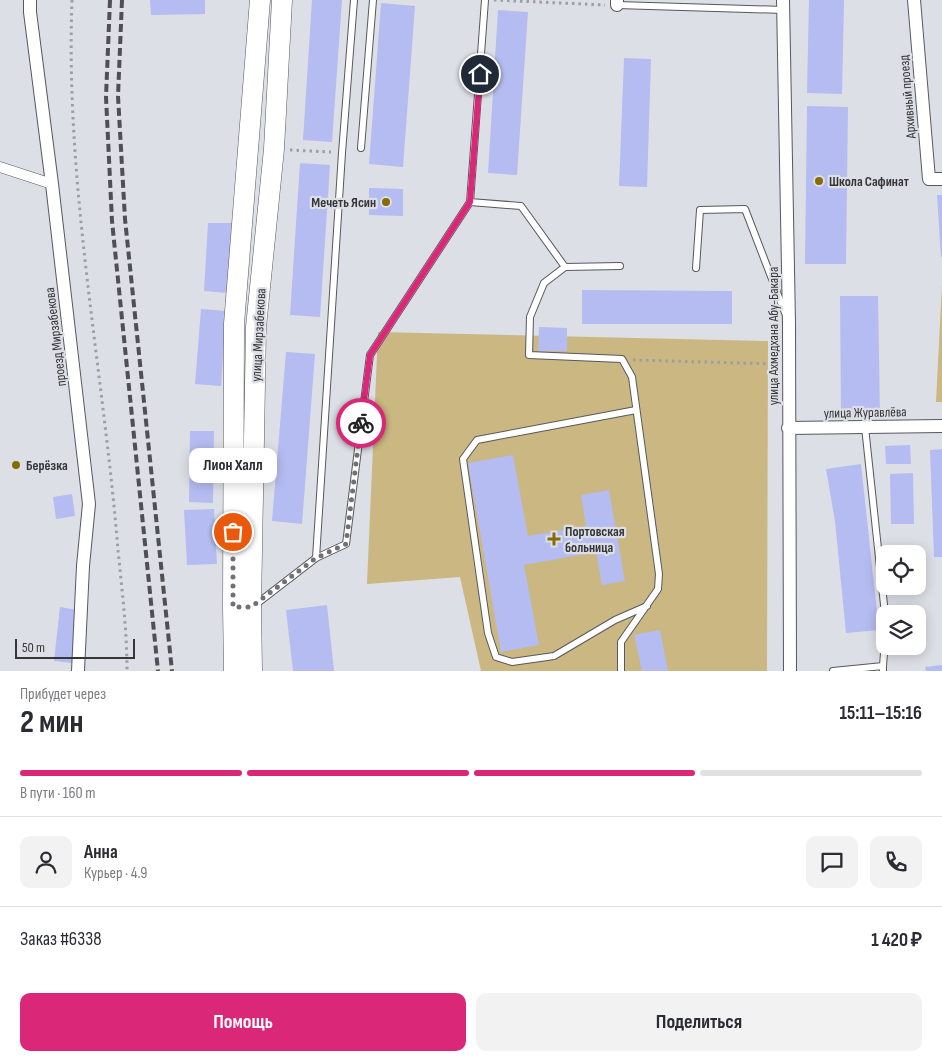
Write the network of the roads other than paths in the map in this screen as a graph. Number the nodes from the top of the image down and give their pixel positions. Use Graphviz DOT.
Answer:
graph roads {
  1 [pos="30,0"];
  2 [pos="260,0"];
  3 [pos="282,0"];
  4 [pos="354,0"];
  5 [pos="373,0"];
  6 [pos="485,0"];
  7 [pos="914,0"];
  8 [pos="617,3"];
  9 [pos="783,5"];
  10 [pos="361,148"];
  11 [pos="0,167"];
  12 [pos="942,179"];
  13 [pos="52,184"];
  14 [pos="470,202"];
  15 [pos="620,266"];
  16 [pos="565,267"];
  17 [pos="696,268"];
  18 [pos="789,323"];
  19 [pos="636,410"];
  20 [pos="942,426"];
  21 [pos="865,427"];
  22 [pos="788,428"];
  23 [pos="316,558"];
  24 [pos="885,605"];
  25 [pos="647,606"];
  26 [pos="242,607"];
  27 [pos="884,655"];
  28 [pos="883,668"];
  29 [pos="78,671"];
  30 [pos="234,671"];
  31 [pos="252,671"];
  32 [pos="621,671"];
  33 [pos="790,671"];
  34 [pos="833,671"];
  1 -- 13 [label="street, проезд Мирзабекова"];
  2 -- 26 [label="main road, улица Мирзабекова"];
  3 -- 26 [label="main road, улица Мирзабекова"];
  4 -- 23 [label="lane"];
  5 -- 10 [label="lane"];
  6 -- 14 [label="lane"];
  7 -- 12 [label="street, Архивный проезд"];
  8 -- 9 [label="lane"];
  9 -- 18 [label="street, улица Ахмедхана Абу-Бакара"];
  11 -- 13 [label="street"];
  13 -- 29 [label="street, проезд Мирзабекова"];
  14 -- 16 [label="lane"];
  14 -- 23 [label="lane"];
  15 -- 16 [label="lane"];
  16 -- 19 [label="lane"];
  17 -- 18 [label="lane"];
  18 -- 22 [label="street, улица Ахмедхана Абу-Бакара"];
  19 -- 25 [label="lane"];
  19 -- 25 [label="lane"];
  20 -- 21 [label="street, улица Журавлёва"];
  21 -- 22 [label="street, улица Журавлёва"];
  21 -- 24 [label="lane"];
  22 -- 33 [label="street, улица Ахмедхана Абу-Бакара"];
  23 -- 26 [label="lane"];
  25 -- 32 [label="lane"];
  26 -- 30 [label="main road, улица Мирзабекова"];
  26 -- 31 [label="main road, улица Мирзабекова"];
  27 -- 28 [label="lane"];
  28 -- 34 [label="lane"];
}
